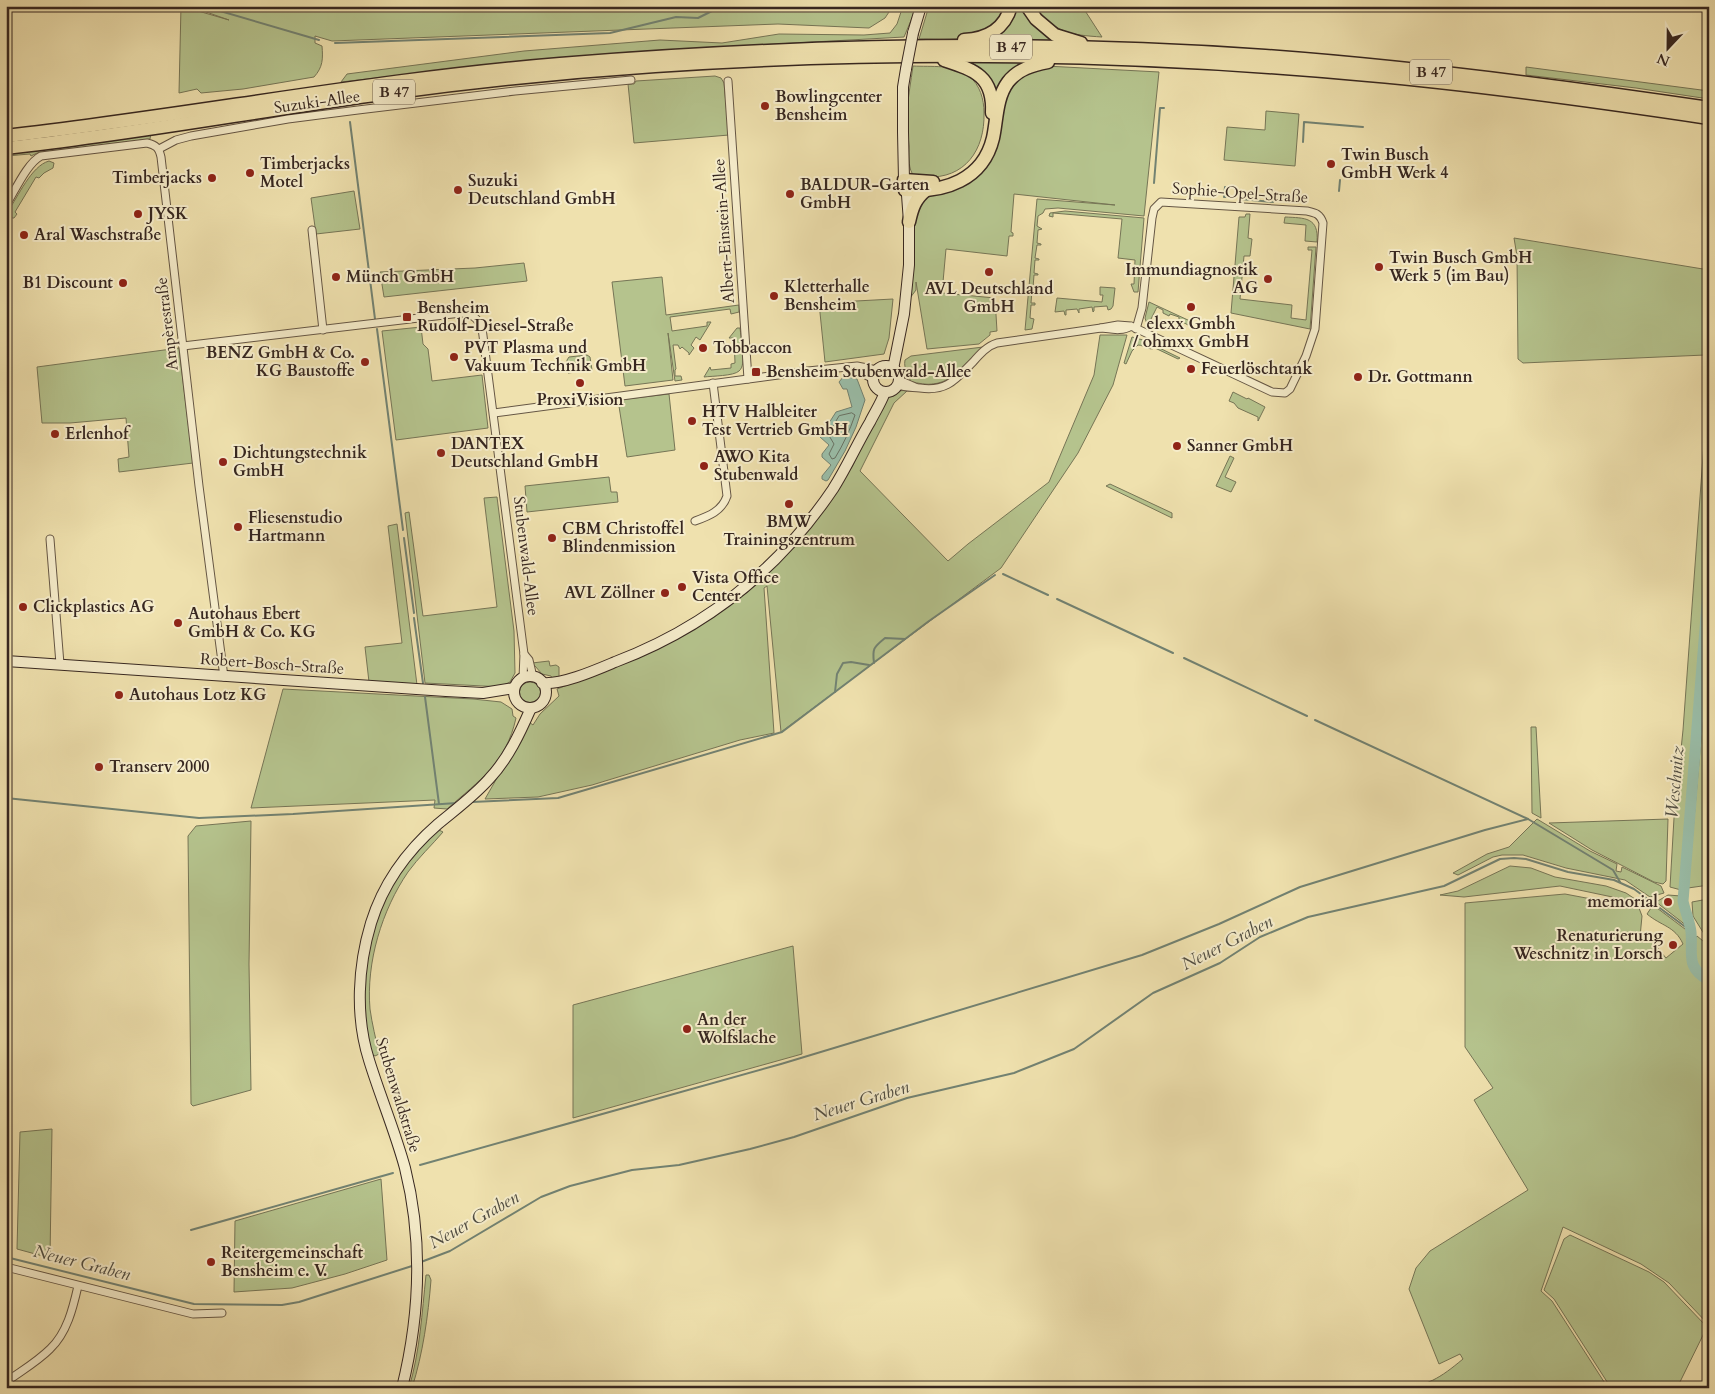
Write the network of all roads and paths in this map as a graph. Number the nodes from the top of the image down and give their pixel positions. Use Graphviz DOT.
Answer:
graph roads {
  1 [pos="921,6"];
  2 [pos="1011,6"];
  3 [pos="1027,6"];
  4 [pos="1090,48"];
  5 [pos="934,51"];
  6 [pos="1076,57"];
  7 [pos="631,80"];
  8 [pos="728,81"];
  9 [pos="1709,108"];
  10 [pos="1709,118"];
  11 [pos="6,136"];
  12 [pos="6,148"];
  13 [pos="159,149"];
  14 [pos="905,185"];
  15 [pos="926,190"];
  16 [pos="6,205"];
  17 [pos="910,222"];
  18 [pos="312,230"];
  19 [pos="1134,327"];
  20 [pos="323,330"];
  21 [pos="183,346"];
  22 [pos="883,371"];
  23 [pos="748,379"];
  24 [pos="898,382"];
  25 [pos="714,383"];
  26 [pos="882,391"];
  27 [pos="494,413"];
  28 [pos="695,521"];
  29 [pos="50,539"];
  30 [pos="6,660"];
  31 [pos="60,664"];
  32 [pos="224,677"];
  33 [pos="573,678"];
  34 [pos="533,679"];
  35 [pos="514,688"];
  36 [pos="483,693"];
  37 [pos="545,695"];
  38 [pos="523,705"];
  39 [pos="6,1267"];
  40 [pos="78,1286"];
  41 [pos="222,1312"];
  42 [pos="6,1382"];
  43 [pos="402,1388"];
  1 -- 14 [label="street, bridge"];
  2 -- 5 [label="highway"];
  3 -- 4 [label="highway"];
  4 -- 5 [label="highway, B 47"];
  4 -- 9 [label="highway, B 47"];
  5 -- 6 [label="highway, B 47"];
  5 -- 11 [label="highway, B 47"];
  5 -- 12 [label="highway, B 47"];
  5 -- 14 [label="highway"];
  6 -- 10 [label="highway, B 47"];
  6 -- 15 [label="highway"];
  7 -- 13 [label="street, Suzuki-Allee"];
  8 -- 23 [label="street, Albert-Einstein-Allee"];
  13 -- 16 [label="street"];
  13 -- 21 [label="street, Ampèrestraße"];
  14 -- 15 [label="highway"];
  14 -- 17 [label="street"];
  14 -- 22 [label="street"];
  15 -- 17 [label="highway"];
  17 -- 22 [label="street"];
  18 -- 20 [label="street"];
  19 -- 19 [label="street, Sophie-Opel-Straße"];
  19 -- 24 [label="street"];
  20 -- 21 [label="street, Stubenwald-Allee"];
  20 -- 27 [label="street, Stubenwald-Allee"];
  21 -- 32 [label="street, Ampèrestraße"];
  22 -- 23 [label="street"];
  22 -- 24 [label="street"];
  22 -- 26 [label="street"];
  23 -- 25 [label="street"];
  24 -- 26 [label="street"];
  25 -- 27 [label="street"];
  25 -- 28 [label="street"];
  26 -- 33 [label="street"];
  27 -- 34 [label="street, Stubenwald-Allee"];
  29 -- 31 [label="street"];
  30 -- 31 [label="street, Robert-Bosch-Straße"];
  31 -- 32 [label="street, Robert-Bosch-Straße"];
  32 -- 36 [label="street, Robert-Bosch-Straße"];
  33 -- 34 [label="street"];
  33 -- 37 [label="street"];
  34 -- 35 [label="street"];
  34 -- 37 [label="street"];
  35 -- 36 [label="street, Robert-Bosch-Straße"];
  35 -- 38 [label="street"];
  36 -- 38 [label="street, Robert-Bosch-Straße"];
  37 -- 38 [label="street"];
  38 -- 43 [label="street, Stubenwaldstraße"];
  39 -- 40 [label="street"];
  40 -- 41 [label="street"];
  40 -- 42 [label="street"];
}
